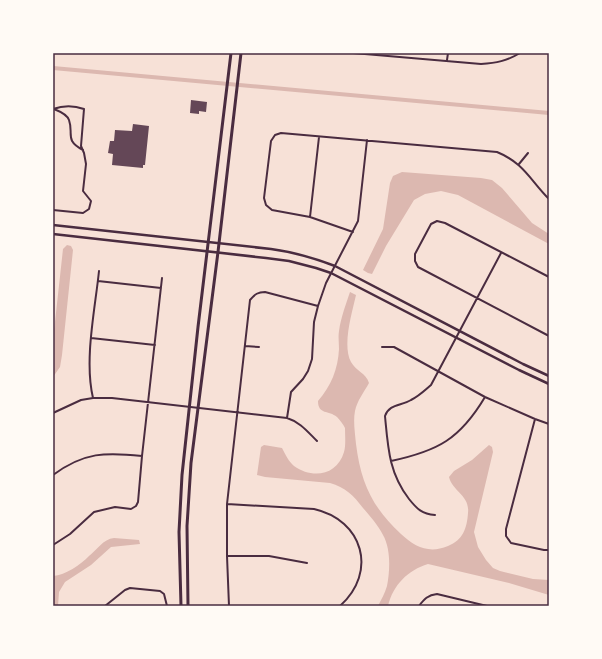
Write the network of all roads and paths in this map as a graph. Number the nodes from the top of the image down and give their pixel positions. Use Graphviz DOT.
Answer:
graph roads {
  1 [pos="231,53"];
  2 [pos="241,53"];
  3 [pos="353,53"];
  4 [pos="393,53"];
  5 [pos="448,53"];
  6 [pos="520,53"];
  7 [pos="392,57"];
  8 [pos="447,60"];
  9 [pos="53,109"];
  10 [pos="319,136"];
  11 [pos="367,140"];
  12 [pos="83,150"];
  13 [pos="528,154"];
  14 [pos="519,164"];
  15 [pos="549,199"];
  16 [pos="53,210"];
  17 [pos="310,217"];
  18 [pos="53,225"];
  19 [pos="353,232"];
  20 [pos="53,234"];
  21 [pos="208,241"];
  22 [pos="220,242"];
  23 [pos="207,251"];
  24 [pos="218,252"];
  25 [pos="501,253"];
  26 [pos="335,266"];
  27 [pos="99,271"];
  28 [pos="331,273"];
  29 [pos="549,277"];
  30 [pos="162,278"];
  31 [pos="98,281"];
  32 [pos="161,288"];
  33 [pos="476,298"];
  34 [pos="318,306"];
  35 [pos="459,331"];
  36 [pos="549,336"];
  37 [pos="91,338"];
  38 [pos="456,338"];
  39 [pos="155,345"];
  40 [pos="245,346"];
  41 [pos="259,347"];
  42 [pos="382,347"];
  43 [pos="438,370"];
  44 [pos="549,376"];
  45 [pos="549,384"];
  46 [pos="485,397"];
  47 [pos="93,398"];
  48 [pos="148,403"];
  49 [pos="189,407"];
  50 [pos="198,408"];
  51 [pos="53,412"];
  52 [pos="237,413"];
  53 [pos="287,418"];
  54 [pos="535,419"];
  55 [pos="549,424"];
  56 [pos="317,441"];
  57 [pos="142,456"];
  58 [pos="391,461"];
  59 [pos="53,475"];
  60 [pos="227,504"];
  61 [pos="435,515"];
  62 [pos="53,545"];
  63 [pos="549,550"];
  64 [pos="227,556"];
  65 [pos="307,563"];
  66 [pos="104,606"];
  67 [pos="167,606"];
  68 [pos="181,606"];
  69 [pos="188,606"];
  70 [pos="229,606"];
  71 [pos="258,606"];
  72 [pos="268,606"];
  73 [pos="340,606"];
  74 [pos="419,606"];
  75 [pos="487,606"];
  1 -- 21 [label="main road"];
  2 -- 22 [label="main road"];
  3 -- 7 [label="street"];
  4 -- 7 [label="street"];
  5 -- 8 [label="street"];
  6 -- 8 [label="street"];
  7 -- 8 [label="street"];
  9 -- 12 [label="street"];
  9 -- 12 [label="street"];
  10 -- 11 [label="street"];
  10 -- 17 [label="street"];
  10 -- 17 [label="street"];
  11 -- 14 [label="street"];
  11 -- 19 [label="street"];
  12 -- 16 [label="street"];
  13 -- 14 [label="street"];
  14 -- 15 [label="street"];
  17 -- 19 [label="street"];
  18 -- 21 [label="main road"];
  19 -- 26 [label="street"];
  20 -- 23 [label="main road"];
  21 -- 22 [label="main road"];
  21 -- 23 [label="main road"];
  22 -- 24 [label="main road"];
  22 -- 26 [label="main road"];
  23 -- 24 [label="main road"];
  23 -- 49 [label="main road"];
  24 -- 28 [label="main road"];
  24 -- 50 [label="main road"];
  25 -- 29 [label="street"];
  25 -- 33 [label="street"];
  25 -- 33 [label="street"];
  26 -- 28 [label="street"];
  26 -- 35 [label="main road"];
  27 -- 31 [label="street"];
  28 -- 34 [label="street"];
  28 -- 38 [label="main road"];
  30 -- 32 [label="street"];
  31 -- 32 [label="street"];
  31 -- 37 [label="street"];
  32 -- 39 [label="street"];
  33 -- 35 [label="street"];
  33 -- 36 [label="street"];
  34 -- 40 [label="street"];
  34 -- 53 [label="street"];
  35 -- 38 [label="street"];
  35 -- 44 [label="main road"];
  37 -- 39 [label="street"];
  37 -- 47 [label="street"];
  38 -- 43 [label="street"];
  38 -- 45 [label="main road"];
  39 -- 48 [label="street"];
  40 -- 41 [label="street"];
  40 -- 52 [label="street"];
  42 -- 43 [label="street"];
  43 -- 46 [label="street"];
  43 -- 58 [label="street"];
  46 -- 54 [label="street"];
  46 -- 58 [label="street"];
  47 -- 48 [label="street"];
  47 -- 51 [label="street"];
  48 -- 49 [label="street"];
  48 -- 57 [label="street"];
  49 -- 50 [label="street"];
  49 -- 68 [label="main road"];
  50 -- 52 [label="street"];
  50 -- 69 [label="main road"];
  52 -- 53 [label="street"];
  52 -- 60 [label="street"];
  53 -- 56 [label="street"];
  54 -- 55 [label="street"];
  54 -- 63 [label="street"];
  57 -- 59 [label="street"];
  57 -- 62 [label="street"];
  58 -- 61 [label="street"];
  60 -- 64 [label="street"];
  60 -- 73 [label="street"];
  64 -- 65 [label="street"];
  64 -- 70 [label="street"];
  66 -- 67 [label="street"];
  71 -- 72 [label="street"];
  74 -- 75 [label="street"];
}
